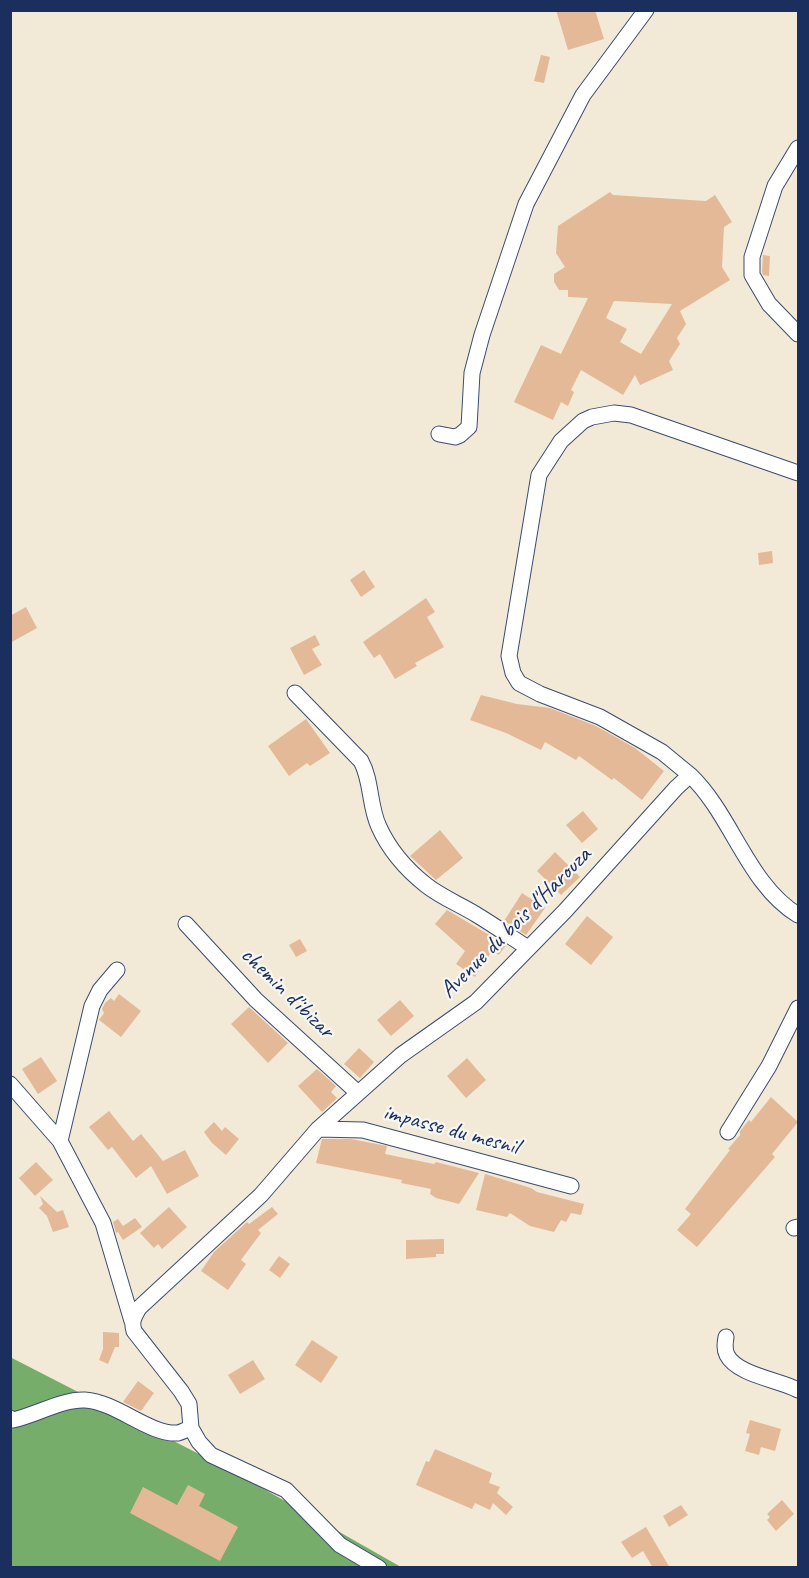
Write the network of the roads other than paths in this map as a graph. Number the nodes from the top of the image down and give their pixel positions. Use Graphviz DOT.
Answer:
graph roads {
  1 [pos="646,10"];
  2 [pos="798,148"];
  3 [pos="798,334"];
  4 [pos="439,434"];
  5 [pos="798,473"];
  6 [pos="295,693"];
  7 [pos="690,775"];
  8 [pos="798,915"];
  9 [pos="186,924"];
  10 [pos="528,948"];
  11 [pos="117,970"];
  12 [pos="798,1008"];
  13 [pos="10,1084"];
  14 [pos="358,1093"];
  15 [pos="318,1129"];
  16 [pos="728,1132"];
  17 [pos="60,1142"];
  18 [pos="571,1186"];
  19 [pos="132,1322"];
  20 [pos="726,1336"];
  21 [pos="798,1390"];
  22 [pos="10,1418"];
  23 [pos="191,1428"];
  24 [pos="379,1568"];
  1 -- 4 [label="street"];
  2 -- 3 [label="street"];
  5 -- 7 [label="street"];
  6 -- 10 [label="street"];
  7 -- 8 [label="street"];
  7 -- 10 [label="street, Avenue du bois d'Harouza"];
  9 -- 14 [label="street, chemin d'ibizar"];
  10 -- 14 [label="street, Avenue du bois d'Harouza"];
  11 -- 17 [label="street"];
  12 -- 16 [label="street"];
  13 -- 17 [label="street"];
  14 -- 15 [label="street, Avenue du bois d'Harouza"];
  15 -- 18 [label="street, impasse du mesnil"];
  15 -- 19 [label="street, Avenue du bois d'Harouza"];
  17 -- 19 [label="street"];
  19 -- 23 [label="street"];
  20 -- 21 [label="street"];
  22 -- 23 [label="street"];
  23 -- 24 [label="street"];
}
